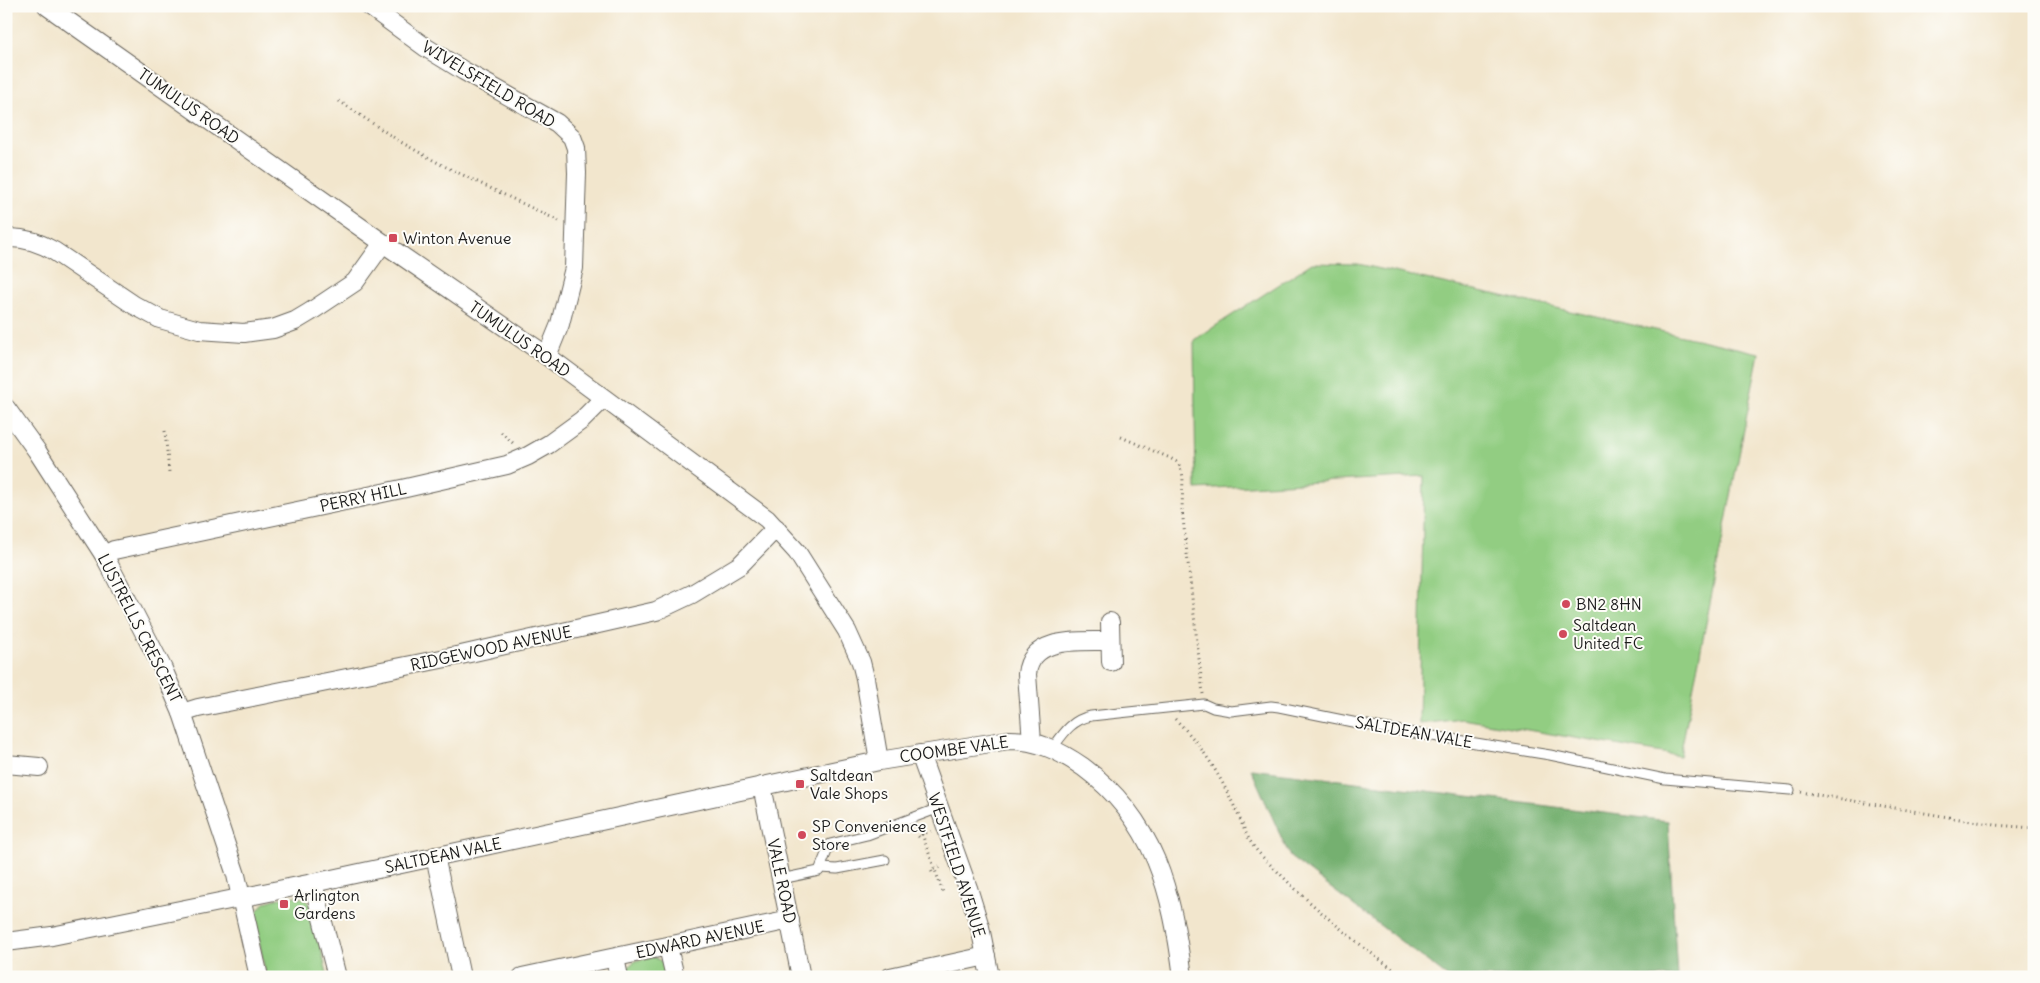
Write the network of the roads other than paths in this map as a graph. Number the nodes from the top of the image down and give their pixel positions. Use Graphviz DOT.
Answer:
graph roads {
  1 [pos="47,6"];
  2 [pos="369,6"];
  3 [pos="6,238"];
  4 [pos="383,243"];
  5 [pos="547,356"];
  6 [pos="603,399"];
  7 [pos="6,408"];
  8 [pos="776,528"];
  9 [pos="104,555"];
  10 [pos="1110,622"];
  11 [pos="1110,641"];
  12 [pos="1111,662"];
  13 [pos="182,713"];
  14 [pos="1032,742"];
  15 [pos="1052,749"];
  16 [pos="920,754"];
  17 [pos="879,761"];
  18 [pos="6,764"];
  19 [pos="39,767"];
  20 [pos="762,786"];
  21 [pos="1790,790"];
  22 [pos="940,808"];
  23 [pos="435,856"];
  24 [pos="885,860"];
  25 [pos="821,868"];
  26 [pos="781,879"];
  27 [pos="314,883"];
  28 [pos="241,897"];
  29 [pos="790,920"];
  30 [pos="6,942"];
  31 [pos="668,947"];
  32 [pos="986,956"];
  33 [pos="615,958"];
  34 [pos="259,977"];
  35 [pos="336,977"];
  36 [pos="461,977"];
  37 [pos="522,977"];
  38 [pos="619,977"];
  39 [pos="675,977"];
  40 [pos="801,977"];
  41 [pos="890,977"];
  42 [pos="990,977"];
  43 [pos="1183,977"];
  1 -- 4 [label="street, TUMULUS ROAD"];
  2 -- 5 [label="street, WIVELSFIELD ROAD"];
  3 -- 4 [label="street"];
  4 -- 5 [label="street, TUMULUS ROAD"];
  5 -- 6 [label="street, TUMULUS ROAD"];
  6 -- 8 [label="street, TUMULUS ROAD"];
  6 -- 9 [label="street, PERRY HILL"];
  7 -- 9 [label="street, LUSTRELLS CRESCENT"];
  8 -- 13 [label="street, RIDGEWOOD AVENUE"];
  8 -- 17 [label="street, TUMULUS ROAD"];
  9 -- 13 [label="street, LUSTRELLS CRESCENT"];
  10 -- 11 [label="street"];
  11 -- 12 [label="street"];
  11 -- 14 [label="street"];
  13 -- 28 [label="street, LUSTRELLS CRESCENT"];
  14 -- 15 [label="street, COOMBE VALE"];
  14 -- 16 [label="street, COOMBE VALE"];
  15 -- 21 [label="lane, SALTDEAN VALE"];
  15 -- 43 [label="street, COOMBE VALE"];
  16 -- 17 [label="street, COOMBE VALE"];
  16 -- 22 [label="street, WESTFIELD AVENUE"];
  17 -- 20 [label="street, SALTDEAN VALE"];
  18 -- 19 [label="street"];
  20 -- 23 [label="street, SALTDEAN VALE"];
  20 -- 26 [label="street, VALE ROAD"];
  22 -- 25 [label="lane"];
  22 -- 32 [label="street, WESTFIELD AVENUE"];
  23 -- 27 [label="street, SALTDEAN VALE"];
  23 -- 36 [label="street"];
  24 -- 25 [label="lane"];
  25 -- 26 [label="lane"];
  26 -- 29 [label="street, VALE ROAD"];
  27 -- 28 [label="street, SALTDEAN VALE"];
  27 -- 35 [label="street"];
  28 -- 30 [label="street, SALTDEAN VALE"];
  28 -- 34 [label="street, LUSTRELLS CRESCENT"];
  29 -- 31 [label="street, EDWARD AVENUE"];
  29 -- 40 [label="street, VALE ROAD"];
  31 -- 33 [label="street, EDWARD AVENUE"];
  31 -- 39 [label="street"];
  32 -- 41 [label="street"];
  32 -- 42 [label="street, WESTFIELD AVENUE"];
  33 -- 37 [label="street, EDWARD AVENUE"];
  33 -- 38 [label="street"];
}
